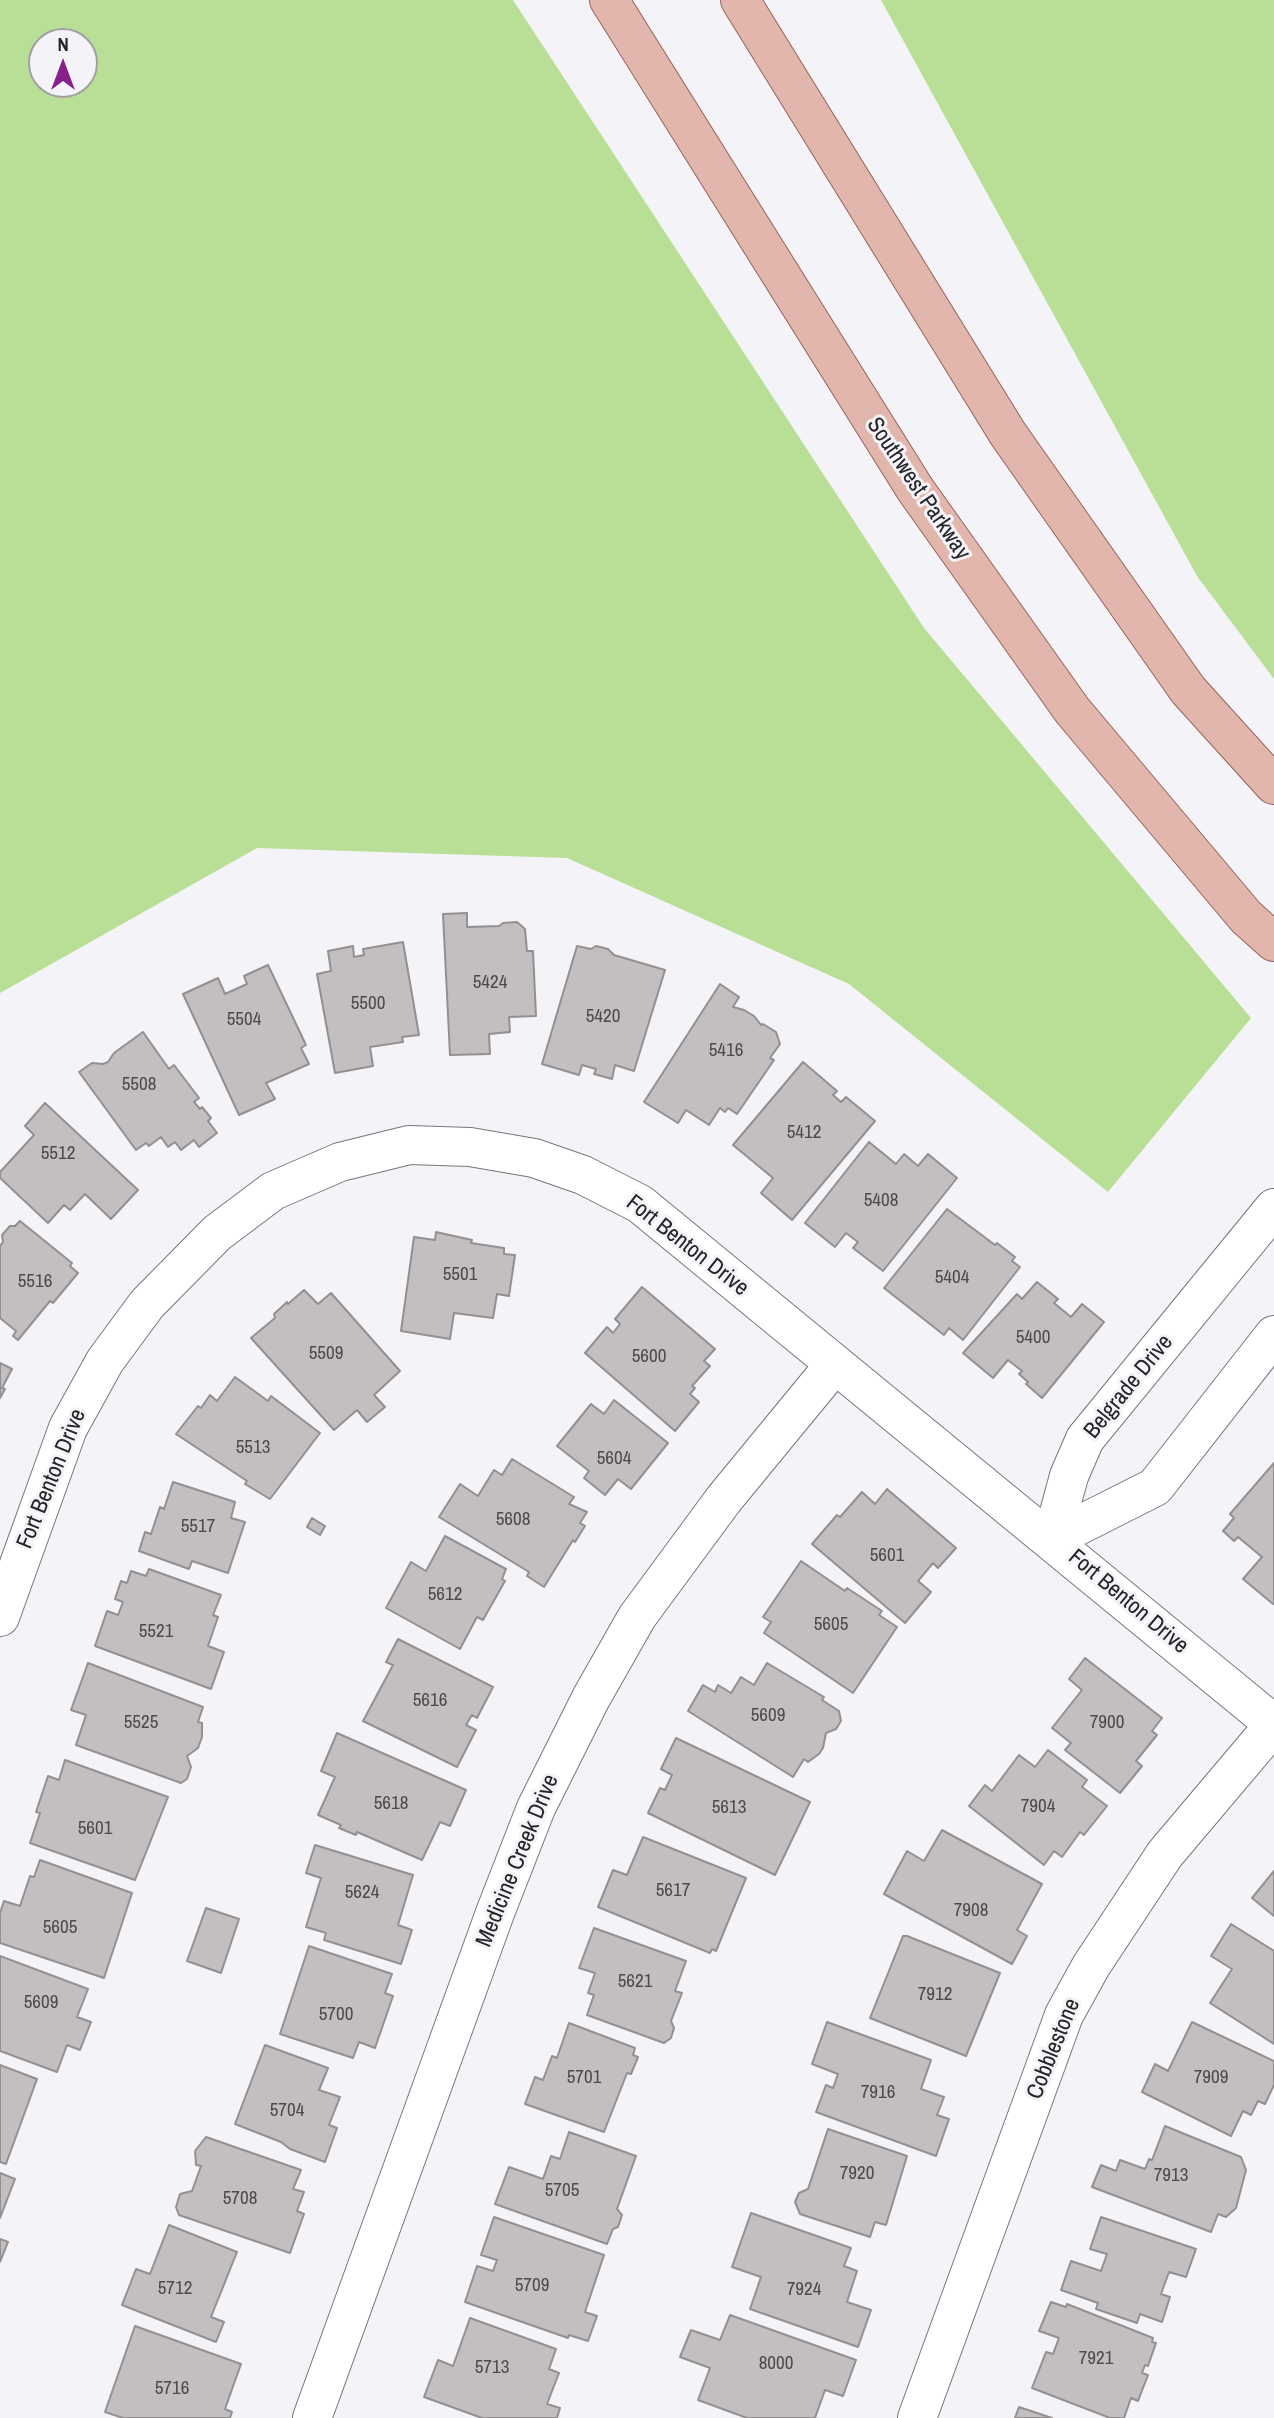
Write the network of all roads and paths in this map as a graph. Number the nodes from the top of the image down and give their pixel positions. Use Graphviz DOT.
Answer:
graph roads {
  1 [pos="609,0"];
  2 [pos="740,0"];
  3 [pos="1274,785"];
  4 [pos="1274,942"];
  5 [pos="1274,1208"];
  6 [pos="1274,1335"];
  7 [pos="835,1364"];
  8 [pos="1052,1539"];
  9 [pos="0,1617"];
  10 [pos="1274,1724"];
  11 [pos="312,2418"];
  12 [pos="917,2418"];
  1 -- 4 [label="main road, Southwest Parkway"];
  2 -- 3 [label="main road"];
  5 -- 8 [label="street, Belgrade Drive"];
  6 -- 8 [label="street"];
  7 -- 8 [label="street, Fort Benton Drive"];
  7 -- 9 [label="street, Fort Benton Drive"];
  7 -- 11 [label="street, Medicine Creek Drive"];
  8 -- 10 [label="street, Fort Benton Drive"];
  10 -- 12 [label="street, Cobblestone"];
}
